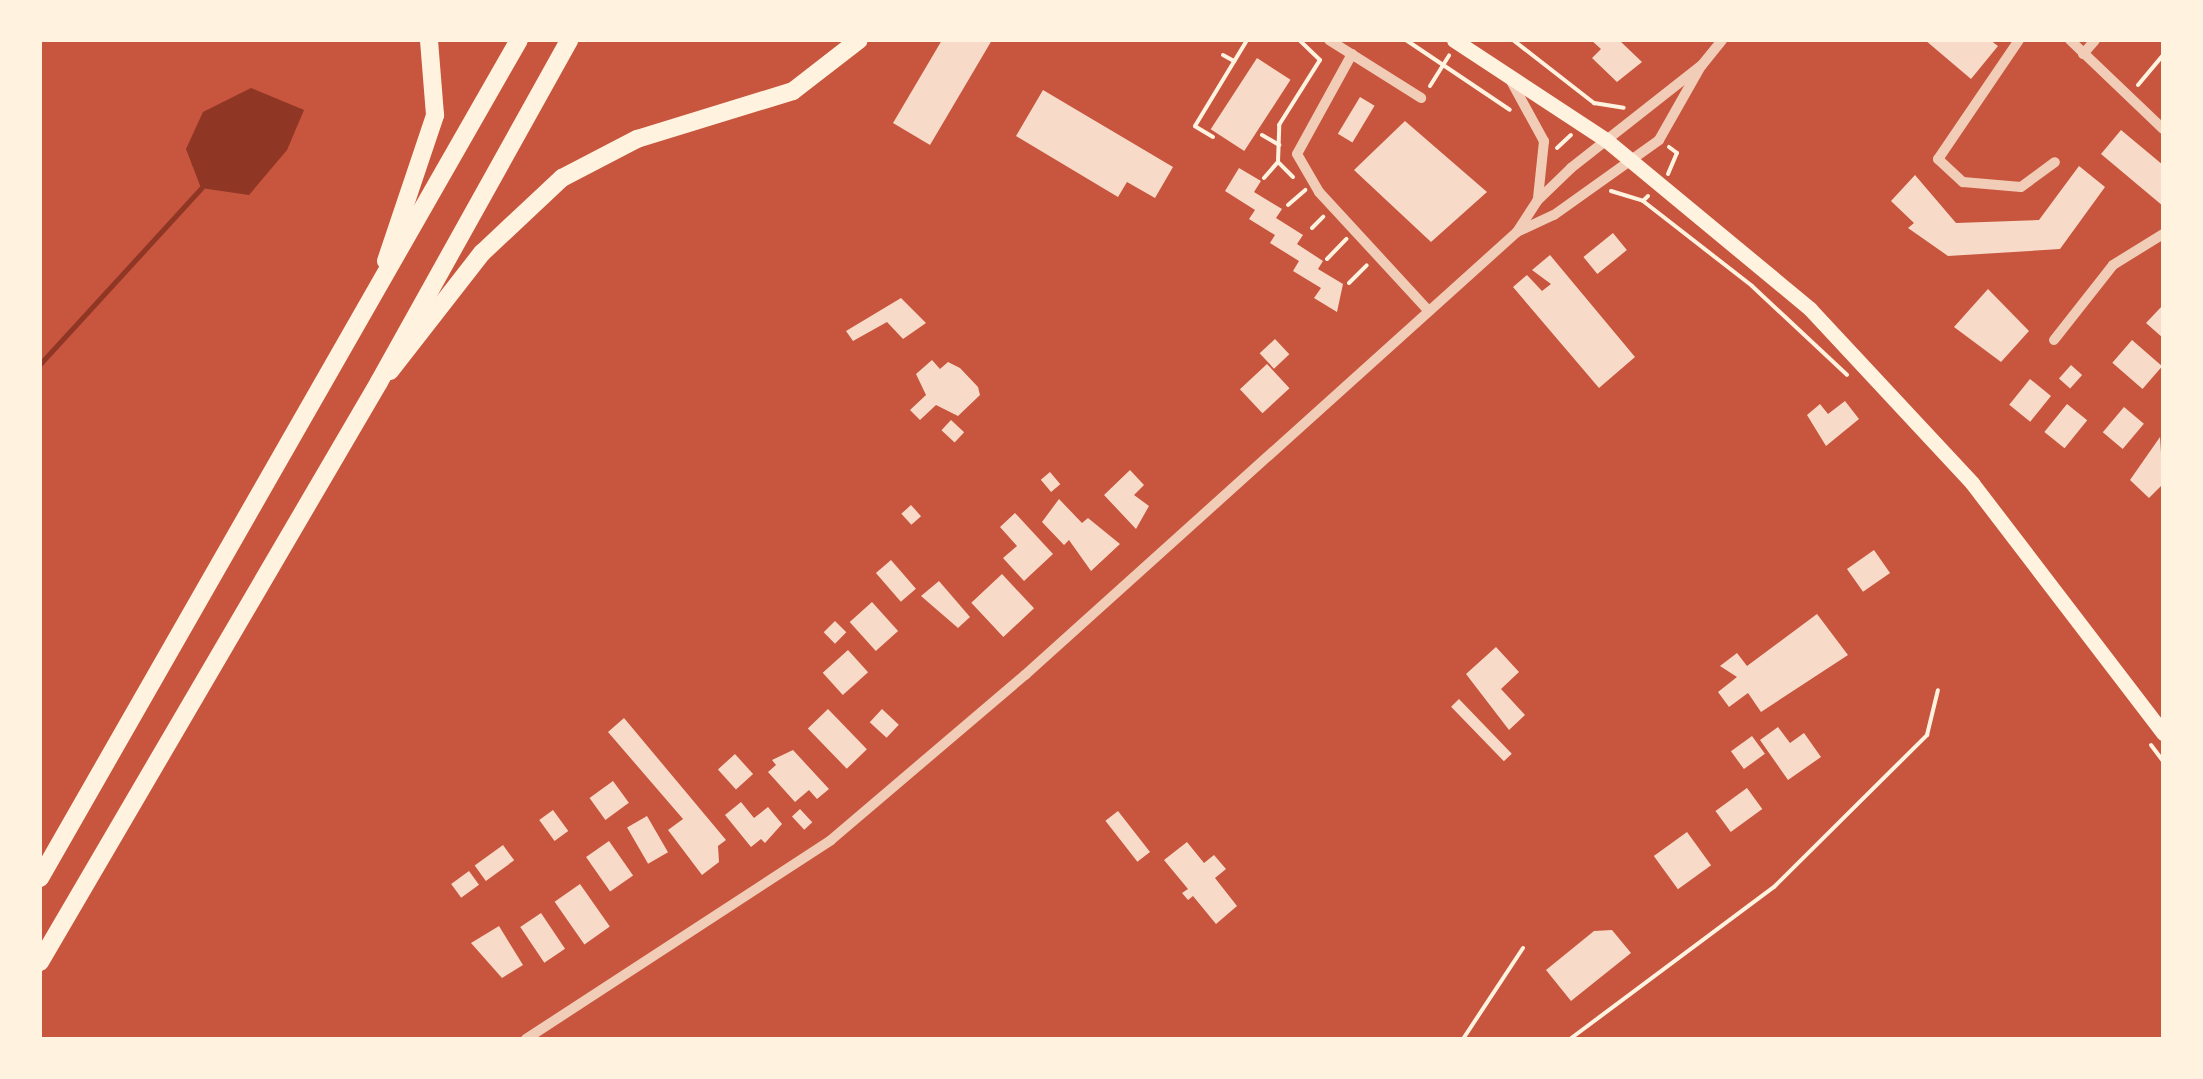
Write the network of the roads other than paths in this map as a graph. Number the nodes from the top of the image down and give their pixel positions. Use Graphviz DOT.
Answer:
graph roads {
  1 [pos="429,40"];
  2 [pos="518,40"];
  3 [pos="569,40"];
  4 [pos="859,40"];
  5 [pos="1329,40"];
  6 [pos="1722,40"];
  7 [pos="2019,40"];
  8 [pos="2070,40"];
  9 [pos="2095,40"];
  10 [pos="1456,41"];
  11 [pos="1352,54"];
  12 [pos="2083,54"];
  13 [pos="1702,65"];
  14 [pos="1507,74"];
  15 [pos="1422,98"];
  16 [pos="2163,129"];
  17 [pos="1606,140"];
  18 [pos="1633,161"];
  19 [pos="2055,162"];
  20 [pos="1537,201"];
  21 [pos="1517,232"];
  22 [pos="2163,234"];
  23 [pos="1429,311"];
  24 [pos="366,316"];
  25 [pos="2054,340"];
  26 [pos="379,382"];
  27 [pos="2163,733"];
  28 [pos="40,878"];
  29 [pos="40,962"];
  30 [pos="526,1039"];
  1 -- 24 [label="highway"];
  2 -- 24 [label="highway"];
  3 -- 26 [label="highway"];
  4 -- 26 [label="highway"];
  5 -- 11 [label="street"];
  6 -- 13 [label="street"];
  7 -- 19 [label="street"];
  8 -- 12 [label="street"];
  9 -- 12 [label="street"];
  10 -- 14 [label="main road"];
  11 -- 15 [label="street"];
  11 -- 23 [label="street"];
  12 -- 16 [label="street"];
  13 -- 17 [label="street"];
  13 -- 18 [label="street"];
  14 -- 17 [label="main road"];
  14 -- 20 [label="street"];
  17 -- 18 [label="main road"];
  17 -- 20 [label="street"];
  18 -- 21 [label="street"];
  18 -- 27 [label="main road"];
  20 -- 21 [label="street"];
  21 -- 23 [label="street"];
  22 -- 25 [label="street"];
  23 -- 30 [label="street"];
  24 -- 28 [label="highway"];
  26 -- 29 [label="highway"];
}
